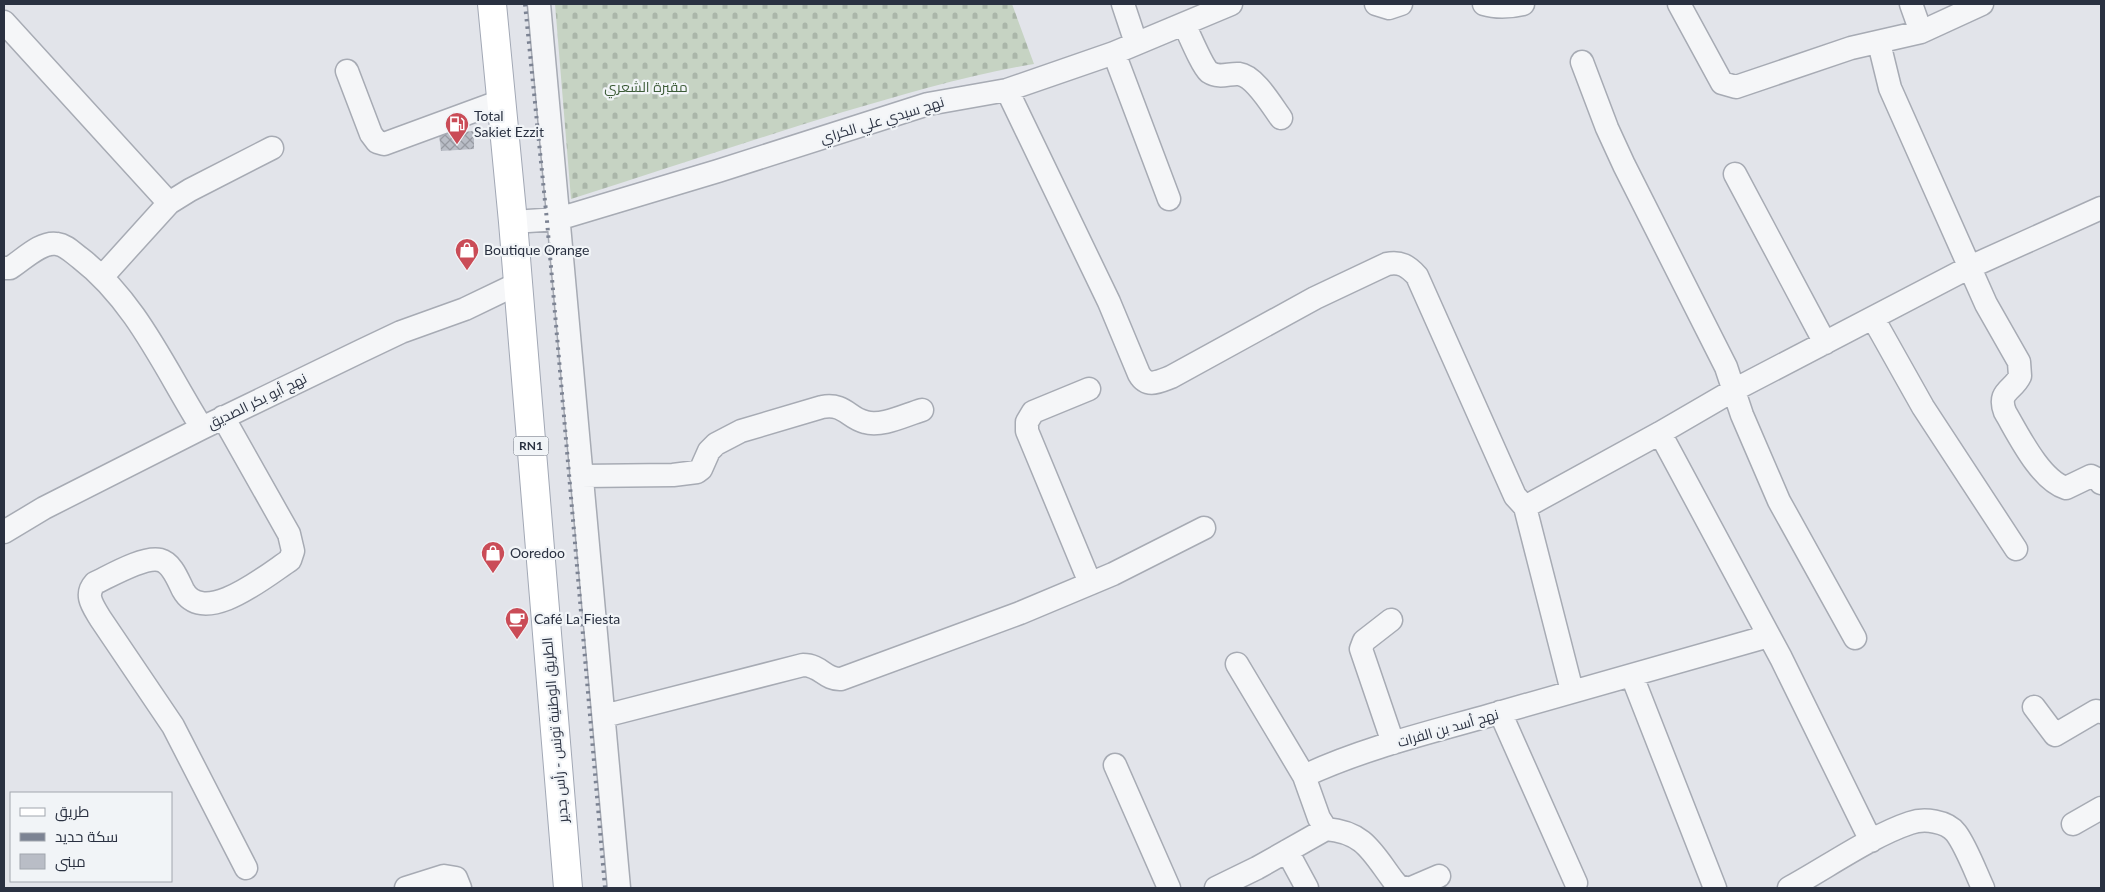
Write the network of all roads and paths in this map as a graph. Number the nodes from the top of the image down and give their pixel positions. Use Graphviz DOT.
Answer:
graph roads {
  1 [pos="492,4"];
  2 [pos="539,4"];
  3 [pos="1123,4"];
  4 [pos="1231,4"];
  5 [pos="1376,4"];
  6 [pos="1400,4"];
  7 [pos="1484,4"];
  8 [pos="1523,4"];
  9 [pos="1679,4"];
  10 [pos="1910,4"];
  11 [pos="1982,4"];
  12 [pos="4,22"];
  13 [pos="1184,24"];
  14 [pos="1921,32"];
  15 [pos="1136,43"];
  16 [pos="1879,43"];
  17 [pos="1114,53"];
  18 [pos="1582,62"];
  19 [pos="347,72"];
  20 [pos="1007,90"];
  21 [pos="501,101"];
  22 [pos="1282,118"];
  23 [pos="272,148"];
  24 [pos="1735,174"];
  25 [pos="1169,199"];
  26 [pos="169,203"];
  27 [pos="2101,208"];
  28 [pos="558,219"];
  29 [pos="512,222"];
  30 [pos="4,268"];
  31 [pos="1970,268"];
  32 [pos="102,277"];
  33 [pos="517,284"];
  34 [pos="1873,318"];
  35 [pos="1824,343"];
  36 [pos="1089,388"];
  37 [pos="1734,390"];
  38 [pos="922,410"];
  39 [pos="223,417"];
  40 [pos="202,428"];
  41 [pos="1660,433"];
  42 [pos="582,476"];
  43 [pos="2101,483"];
  44 [pos="1525,507"];
  45 [pos="1204,528"];
  46 [pos="4,532"];
  47 [pos="2016,549"];
  48 [pos="1090,584"];
  49 [pos="1391,620"];
  50 [pos="1769,636"];
  51 [pos="1855,638"];
  52 [pos="1237,664"];
  53 [pos="1632,676"];
  54 [pos="1572,691"];
  55 [pos="2034,707"];
  56 [pos="1500,712"];
  57 [pos="2101,712"];
  58 [pos="604,716"];
  59 [pos="1393,743"];
  60 [pos="1115,765"];
  61 [pos="1304,776"];
  62 [pos="2101,808"];
  63 [pos="2073,824"];
  64 [pos="1326,830"];
  65 [pos="1871,841"];
  66 [pos="1287,851"];
  67 [pos="246,868"];
  68 [pos="1439,876"];
  69 [pos="1241,883"];
  70 [pos="1576,883"];
  71 [pos="406,888"];
  72 [pos="460,888"];
  73 [pos="568,888"];
  74 [pos="619,888"];
  75 [pos="1169,888"];
  76 [pos="1216,888"];
  77 [pos="1307,888"];
  78 [pos="1406,888"];
  79 [pos="1411,888"];
  80 [pos="1716,888"];
  81 [pos="1789,888"];
  82 [pos="1983,888"];
  1 -- 21 [label="main road, الطريق الوطنية تونس - رأس جدير / RN1"];
  2 -- 28 [label="street"];
  3 -- 15 [label="street"];
  4 -- 13 [label="street, نهج سيدي علي الكراي"];
  5 -- 6 [label="street"];
  7 -- 8 [label="street"];
  9 -- 16 [label="street"];
  10 -- 14 [label="street"];
  11 -- 14 [label="street"];
  12 -- 26 [label="street"];
  13 -- 15 [label="street, نهج سيدي علي الكراي"];
  13 -- 22 [label="street"];
  14 -- 16 [label="street"];
  15 -- 17 [label="street, نهج سيدي علي الكراي"];
  16 -- 31 [label="street"];
  17 -- 20 [label="street, نهج سيدي علي الكراي"];
  17 -- 25 [label="street"];
  18 -- 37 [label="street"];
  19 -- 21 [label="street"];
  20 -- 28 [label="street, نهج سيدي علي الكراي"];
  20 -- 44 [label="street"];
  21 -- 29 [label="main road, الطريق الوطنية تونس - رأس جدير / RN1"];
  23 -- 26 [label="street"];
  24 -- 35 [label="street"];
  26 -- 32 [label="street"];
  27 -- 31 [label="street"];
  28 -- 29 [label="street, نهج سيدي علي الكراي"];
  28 -- 42 [label="street"];
  29 -- 33 [label="main road, الطريق الوطنية تونس - رأس جدير / RN1"];
  30 -- 32 [label="street"];
  31 -- 34 [label="street"];
  31 -- 43 [label="street"];
  32 -- 40 [label="street"];
  33 -- 39 [label="street, نهج أبو بكر الصديق"];
  33 -- 73 [label="main road, الطريق الوطنية تونس - رأس جدير / RN1"];
  34 -- 35 [label="street"];
  34 -- 47 [label="street"];
  35 -- 37 [label="street"];
  36 -- 48 [label="street"];
  37 -- 41 [label="street"];
  37 -- 51 [label="street"];
  38 -- 42 [label="street"];
  39 -- 40 [label="street, نهج أبو بكر الصديق"];
  39 -- 67 [label="street"];
  40 -- 46 [label="street, نهج أبو بكر الصديق"];
  41 -- 44 [label="street"];
  41 -- 50 [label="street"];
  42 -- 58 [label="street"];
  44 -- 54 [label="street"];
  45 -- 48 [label="street"];
  48 -- 58 [label="street"];
  49 -- 59 [label="street"];
  50 -- 53 [label="street, نهج أسد بن الفرات"];
  50 -- 65 [label="street"];
  52 -- 61 [label="street"];
  53 -- 54 [label="street, نهج أسد بن الفرات"];
  53 -- 80 [label="street"];
  54 -- 56 [label="street, نهج أسد بن الفرات"];
  55 -- 57 [label="street"];
  56 -- 59 [label="street, نهج أسد بن الفرات"];
  56 -- 70 [label="street"];
  58 -- 74 [label="street"];
  59 -- 61 [label="street, نهج أسد بن الفرات"];
  60 -- 75 [label="street"];
  61 -- 64 [label="street"];
  62 -- 63 [label="street"];
  64 -- 66 [label="street"];
  64 -- 78 [label="street"];
  65 -- 81 [label="street"];
  65 -- 82 [label="street"];
  66 -- 69 [label="street"];
  66 -- 77 [label="street"];
  68 -- 79 [label="street"];
  69 -- 76 [label="street"];
  71 -- 72 [label="street"];
}
